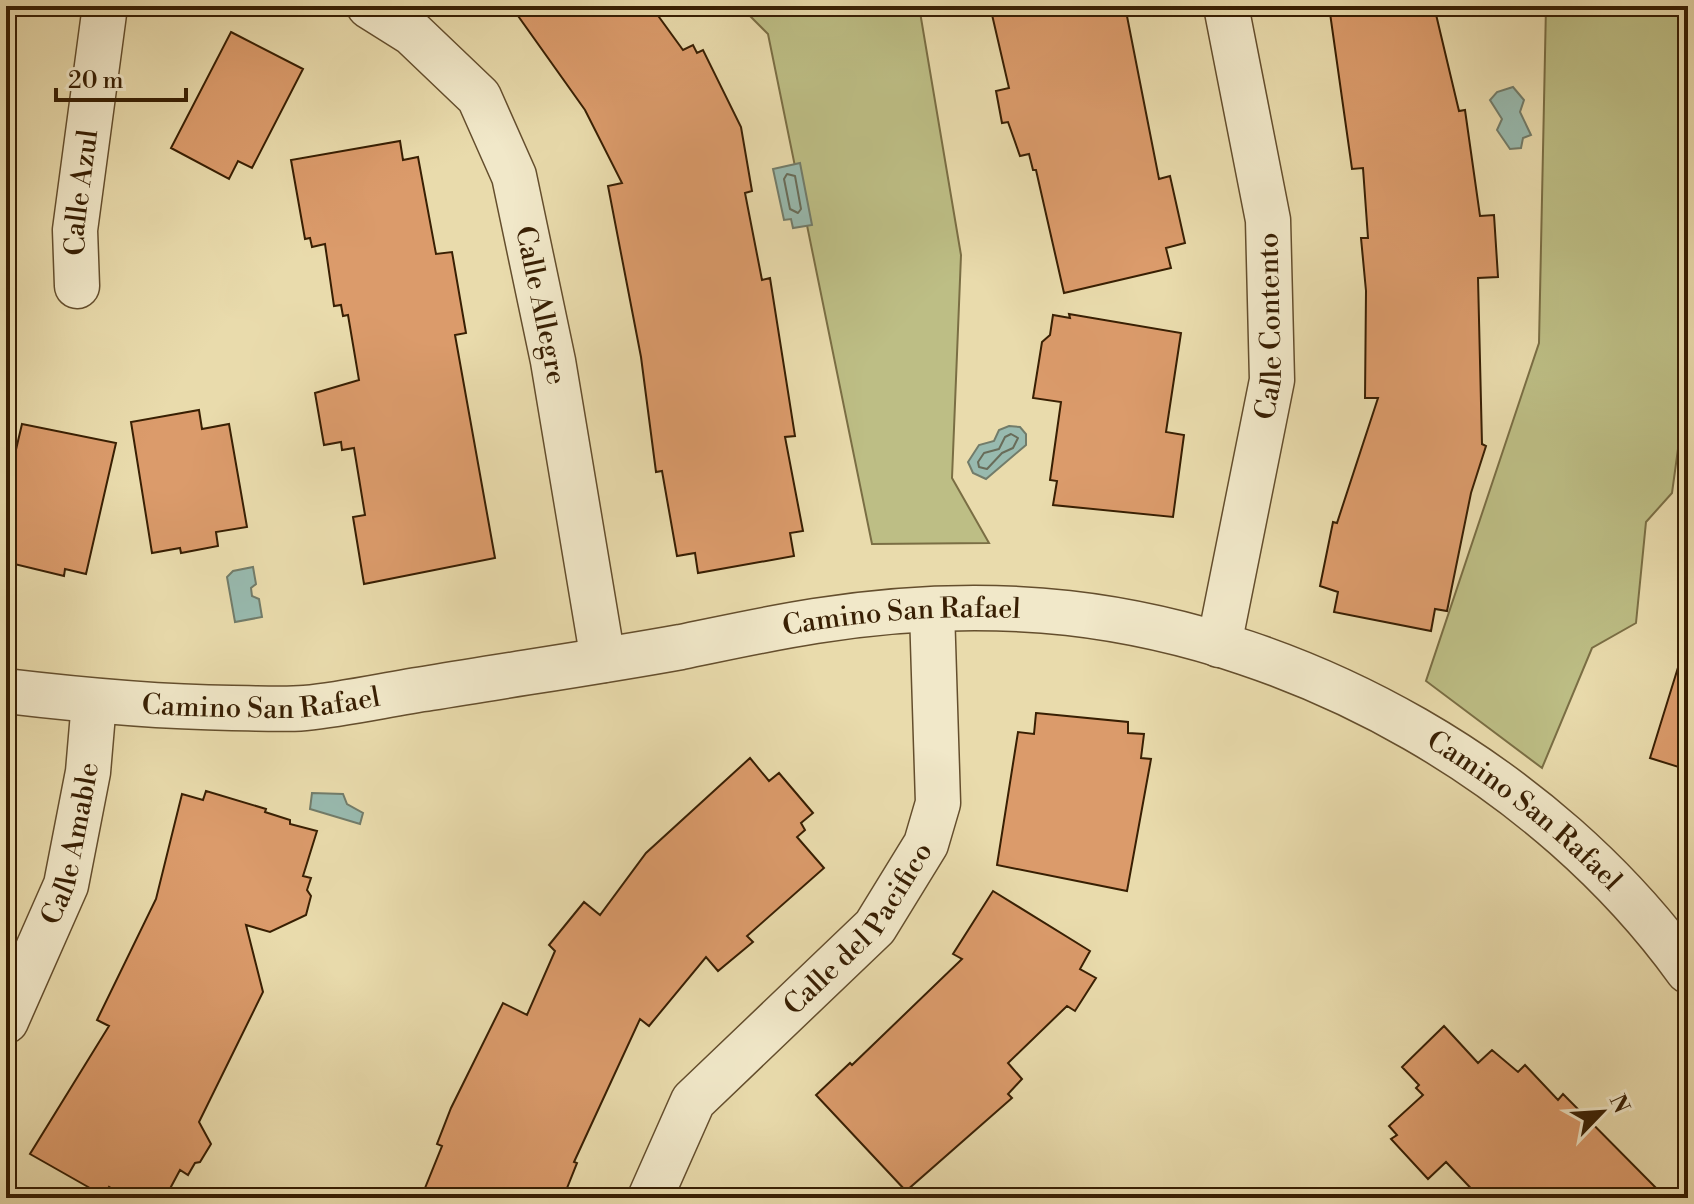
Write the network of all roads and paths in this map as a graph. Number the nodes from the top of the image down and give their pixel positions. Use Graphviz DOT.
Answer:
graph roads {
  1 [pos="105,6"];
  2 [pos="369,6"];
  3 [pos="1226,6"];
  4 [pos="77,286"];
  5 [pos="932,610"];
  6 [pos="1219,645"];
  7 [pos="603,660"];
  8 [pos="6,691"];
  9 [pos="94,702"];
  10 [pos="1686,963"];
  11 [pos="6,1021"];
  12 [pos="650,1198"];
  1 -- 4 [label="street, Calle Azul"];
  2 -- 7 [label="street, Calle Allegre"];
  3 -- 6 [label="street, Calle Contento"];
  5 -- 6 [label="street, Camino San Rafael"];
  5 -- 7 [label="street, Camino San Rafael"];
  5 -- 12 [label="street, Calle del Pacifico"];
  6 -- 10 [label="street, Camino San Rafael"];
  7 -- 9 [label="street, Camino San Rafael"];
  8 -- 9 [label="street, Camino San Rafael"];
  9 -- 11 [label="street, Calle Amable"];
}
